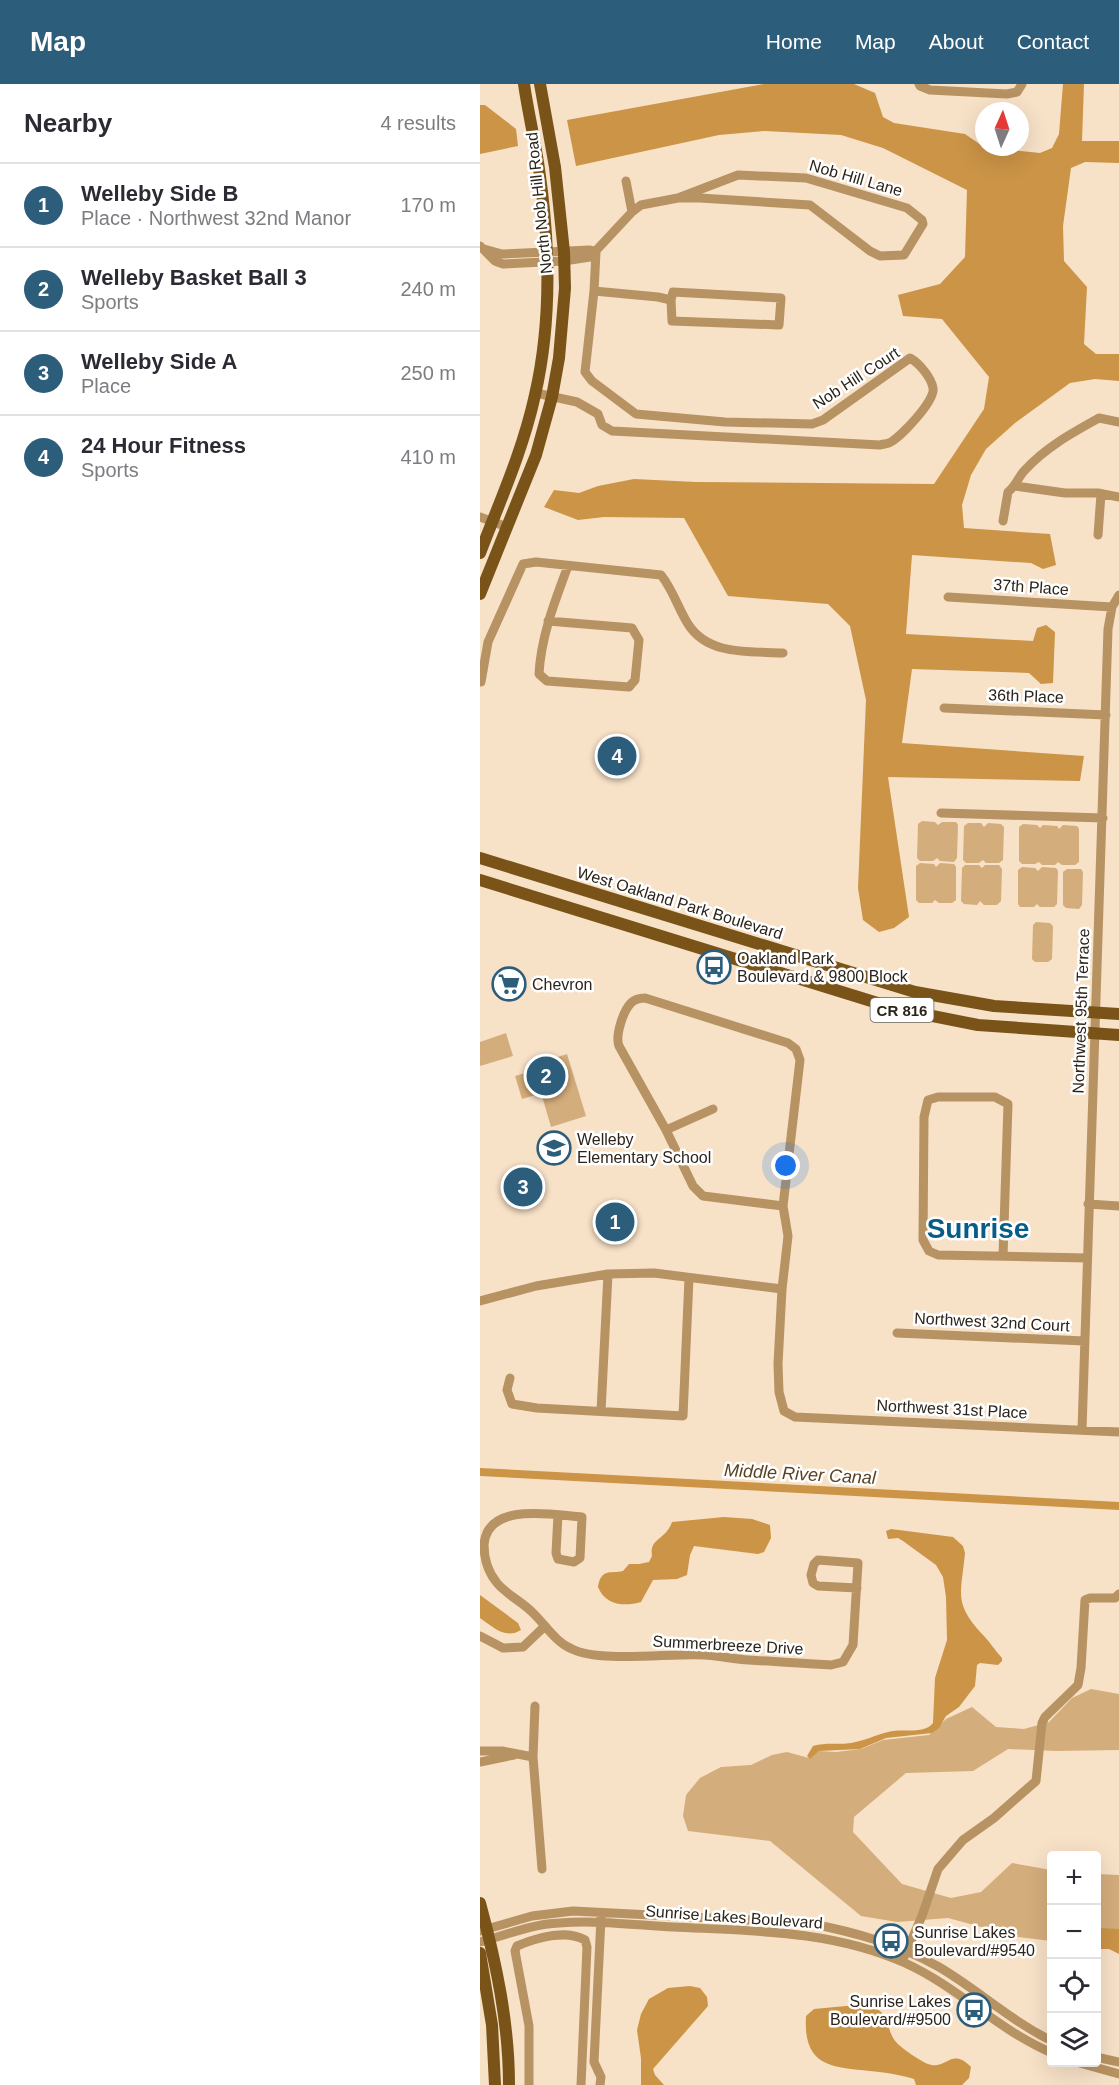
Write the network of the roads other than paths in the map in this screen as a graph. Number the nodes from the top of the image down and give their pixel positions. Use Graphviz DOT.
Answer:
graph roads {
  1 [pos="524,84"];
  2 [pos="540,84"];
  3 [pos="920,85"];
  4 [pos="1020,88"];
  5 [pos="626,182"];
  6 [pos="678,198"];
  7 [pos="632,212"];
  8 [pos="481,247"];
  9 [pos="596,252"];
  10 [pos="508,254"];
  11 [pos="564,257"];
  12 [pos="548,258"];
  13 [pos="509,264"];
  14 [pos="594,291"];
  15 [pos="671,300"];
  16 [pos="536,393"];
  17 [pos="552,397"];
  18 [pos="1119,422"];
  19 [pos="1016,486"];
  20 [pos="1101,494"];
  21 [pos="1119,497"];
  22 [pos="486,519"];
  23 [pos="1003,521"];
  24 [pos="507,527"];
  25 [pos="1098,535"];
  26 [pos="480,554"];
  27 [pos="568,566"];
  28 [pos="480,594"];
  29 [pos="1119,595"];
  30 [pos="948,597"];
  31 [pos="1112,606"];
  32 [pos="548,621"];
  33 [pos="484,642"];
  34 [pos="783,653"];
  35 [pos="481,682"];
  36 [pos="944,708"];
  37 [pos="1106,715"];
  38 [pos="941,813"];
  39 [pos="1102,818"];
  40 [pos="480,858"];
  41 [pos="480,880"];
  42 [pos="1097,1013"];
  43 [pos="1119,1014"];
  44 [pos="1095,1034"];
  45 [pos="1119,1035"];
  46 [pos="713,1109"];
  47 [pos="666,1130"];
  48 [pos="1088,1204"];
  49 [pos="783,1206"];
  50 [pos="1119,1206"];
  51 [pos="1003,1256"];
  52 [pos="1088,1258"];
  53 [pos="608,1274"];
  54 [pos="689,1278"];
  55 [pos="782,1289"];
  56 [pos="480,1301"];
  57 [pos="897,1333"];
  58 [pos="1085,1341"];
  59 [pos="510,1378"];
  60 [pos="601,1411"];
  61 [pos="1082,1430"];
  62 [pos="1119,1432"];
  63 [pos="558,1515"];
  64 [pos="857,1588"];
  65 [pos="1119,1594"];
  66 [pos="545,1626"];
  67 [pos="480,1636"];
  68 [pos="536,1706"];
  69 [pos="480,1751"];
  70 [pos="516,1754"];
  71 [pos="533,1757"];
  72 [pos="480,1762"];
  73 [pos="542,1869"];
  74 [pos="480,1903"];
  75 [pos="601,1912"];
  76 [pos="600,1923"];
  77 [pos="484,1935"];
  78 [pos="907,1952"];
  79 [pos="480,1953"];
  80 [pos="902,1961"];
  81 [pos="1047,2038"];
  82 [pos="1047,2050"];
  83 [pos="1101,2058"];
  84 [pos="1119,2062"];
  85 [pos="1094,2067"];
  86 [pos="1119,2074"];
  87 [pos="495,2085"];
  88 [pos="509,2085"];
  89 [pos="529,2085"];
  90 [pos="581,2085"];
  91 [pos="600,2085"];
  1 -- 12 [label="main road, North Nob Hill Road"];
  2 -- 11 [label="main road, North Nob Hill Road"];
  3 -- 4 [label="street"];
  5 -- 7 [label="street"];
  6 -- 6 [label="street, Nob Hill Lane"];
  6 -- 7 [label="street, Nob Hill Lane"];
  7 -- 9 [label="street, Nob Hill Lane"];
  8 -- 10 [label="street"];
  8 -- 13 [label="street"];
  9 -- 11 [label="street"];
  9 -- 14 [label="street, Nob Hill Court"];
  10 -- 12 [label="street"];
  10 -- 13 [label="street"];
  11 -- 12 [label="street"];
  11 -- 17 [label="main road, North Nob Hill Road"];
  12 -- 13 [label="street"];
  12 -- 16 [label="main road, North Nob Hill Road"];
  14 -- 15 [label="street"];
  14 -- 17 [label="street, Nob Hill Court"];
  15 -- 15 [label="street"];
  16 -- 17 [label="street, Nob Hill Court"];
  16 -- 22 [label="main road, North Nob Hill Road"];
  17 -- 24 [label="main road, North Nob Hill Road"];
  18 -- 19 [label="street"];
  19 -- 20 [label="street"];
  19 -- 23 [label="street"];
  20 -- 21 [label="street"];
  20 -- 25 [label="street"];
  22 -- 24 [label="street"];
  22 -- 26 [label="main road, North Nob Hill Road"];
  24 -- 28 [label="main road, North Nob Hill Road"];
  27 -- 32 [label="street"];
  27 -- 33 [label="street"];
  27 -- 34 [label="street"];
  29 -- 31 [label="street, Northwest 95th Terrace"];
  30 -- 31 [label="street, 37th Place"];
  31 -- 37 [label="street, Northwest 95th Terrace"];
  32 -- 32 [label="street"];
  33 -- 35 [label="street"];
  36 -- 37 [label="street, 36th Place"];
  37 -- 39 [label="street, Northwest 95th Terrace"];
  38 -- 39 [label="street"];
  39 -- 42 [label="street, Northwest 95th Terrace"];
  40 -- 42 [label="main road, West Oakland Park Boulevard / CR 816"];
  41 -- 44 [label="main road, CR 816"];
  42 -- 43 [label="main road, West Oakland Park Boulevard / CR 816"];
  42 -- 44 [label="street, Northwest 95th Terrace"];
  44 -- 45 [label="main road, CR 816"];
  44 -- 48 [label="street, Northwest 95th Terrace"];
  46 -- 47 [label="street"];
  47 -- 49 [label="street"];
  47 -- 49 [label="street"];
  48 -- 50 [label="street"];
  48 -- 52 [label="street, Northwest 95th Terrace"];
  49 -- 55 [label="street"];
  51 -- 51 [label="street"];
  51 -- 52 [label="street"];
  52 -- 58 [label="street, Northwest 95th Terrace"];
  53 -- 54 [label="street"];
  53 -- 56 [label="street"];
  53 -- 60 [label="street"];
  54 -- 55 [label="street"];
  54 -- 60 [label="street"];
  55 -- 61 [label="street, Northwest 31st Place"];
  57 -- 58 [label="street, Northwest 32nd Court"];
  58 -- 61 [label="street, Northwest 95th Terrace"];
  59 -- 60 [label="street"];
  61 -- 62 [label="street, Northwest 31st Place"];
  63 -- 63 [label="street, Summerbreeze Drive"];
  63 -- 66 [label="street, Summerbreeze Drive"];
  64 -- 64 [label="street, Summerbreeze Drive"];
  64 -- 66 [label="street, Summerbreeze Drive"];
  65 -- 78 [label="street"];
  66 -- 67 [label="street"];
  68 -- 71 [label="street"];
  69 -- 70 [label="street"];
  70 -- 71 [label="street"];
  70 -- 72 [label="street"];
  71 -- 73 [label="street"];
  74 -- 77 [label="main road"];
  75 -- 76 [label="street"];
  75 -- 77 [label="street, Sunrise Lakes Boulevard"];
  75 -- 78 [label="street, Sunrise Lakes Boulevard"];
  76 -- 77 [label="street, Sunrise Lakes Boulevard"];
  76 -- 80 [label="street, Sunrise Lakes Boulevard"];
  76 -- 91 [label="street"];
  77 -- 88 [label="main road"];
  78 -- 80 [label="street"];
  78 -- 81 [label="street, Sunrise Lakes Boulevard"];
  79 -- 87 [label="main road"];
  80 -- 82 [label="street, Sunrise Lakes Boulevard"];
  83 -- 84 [label="street"];
  85 -- 86 [label="street"];
  89 -- 90 [label="street"];
}
